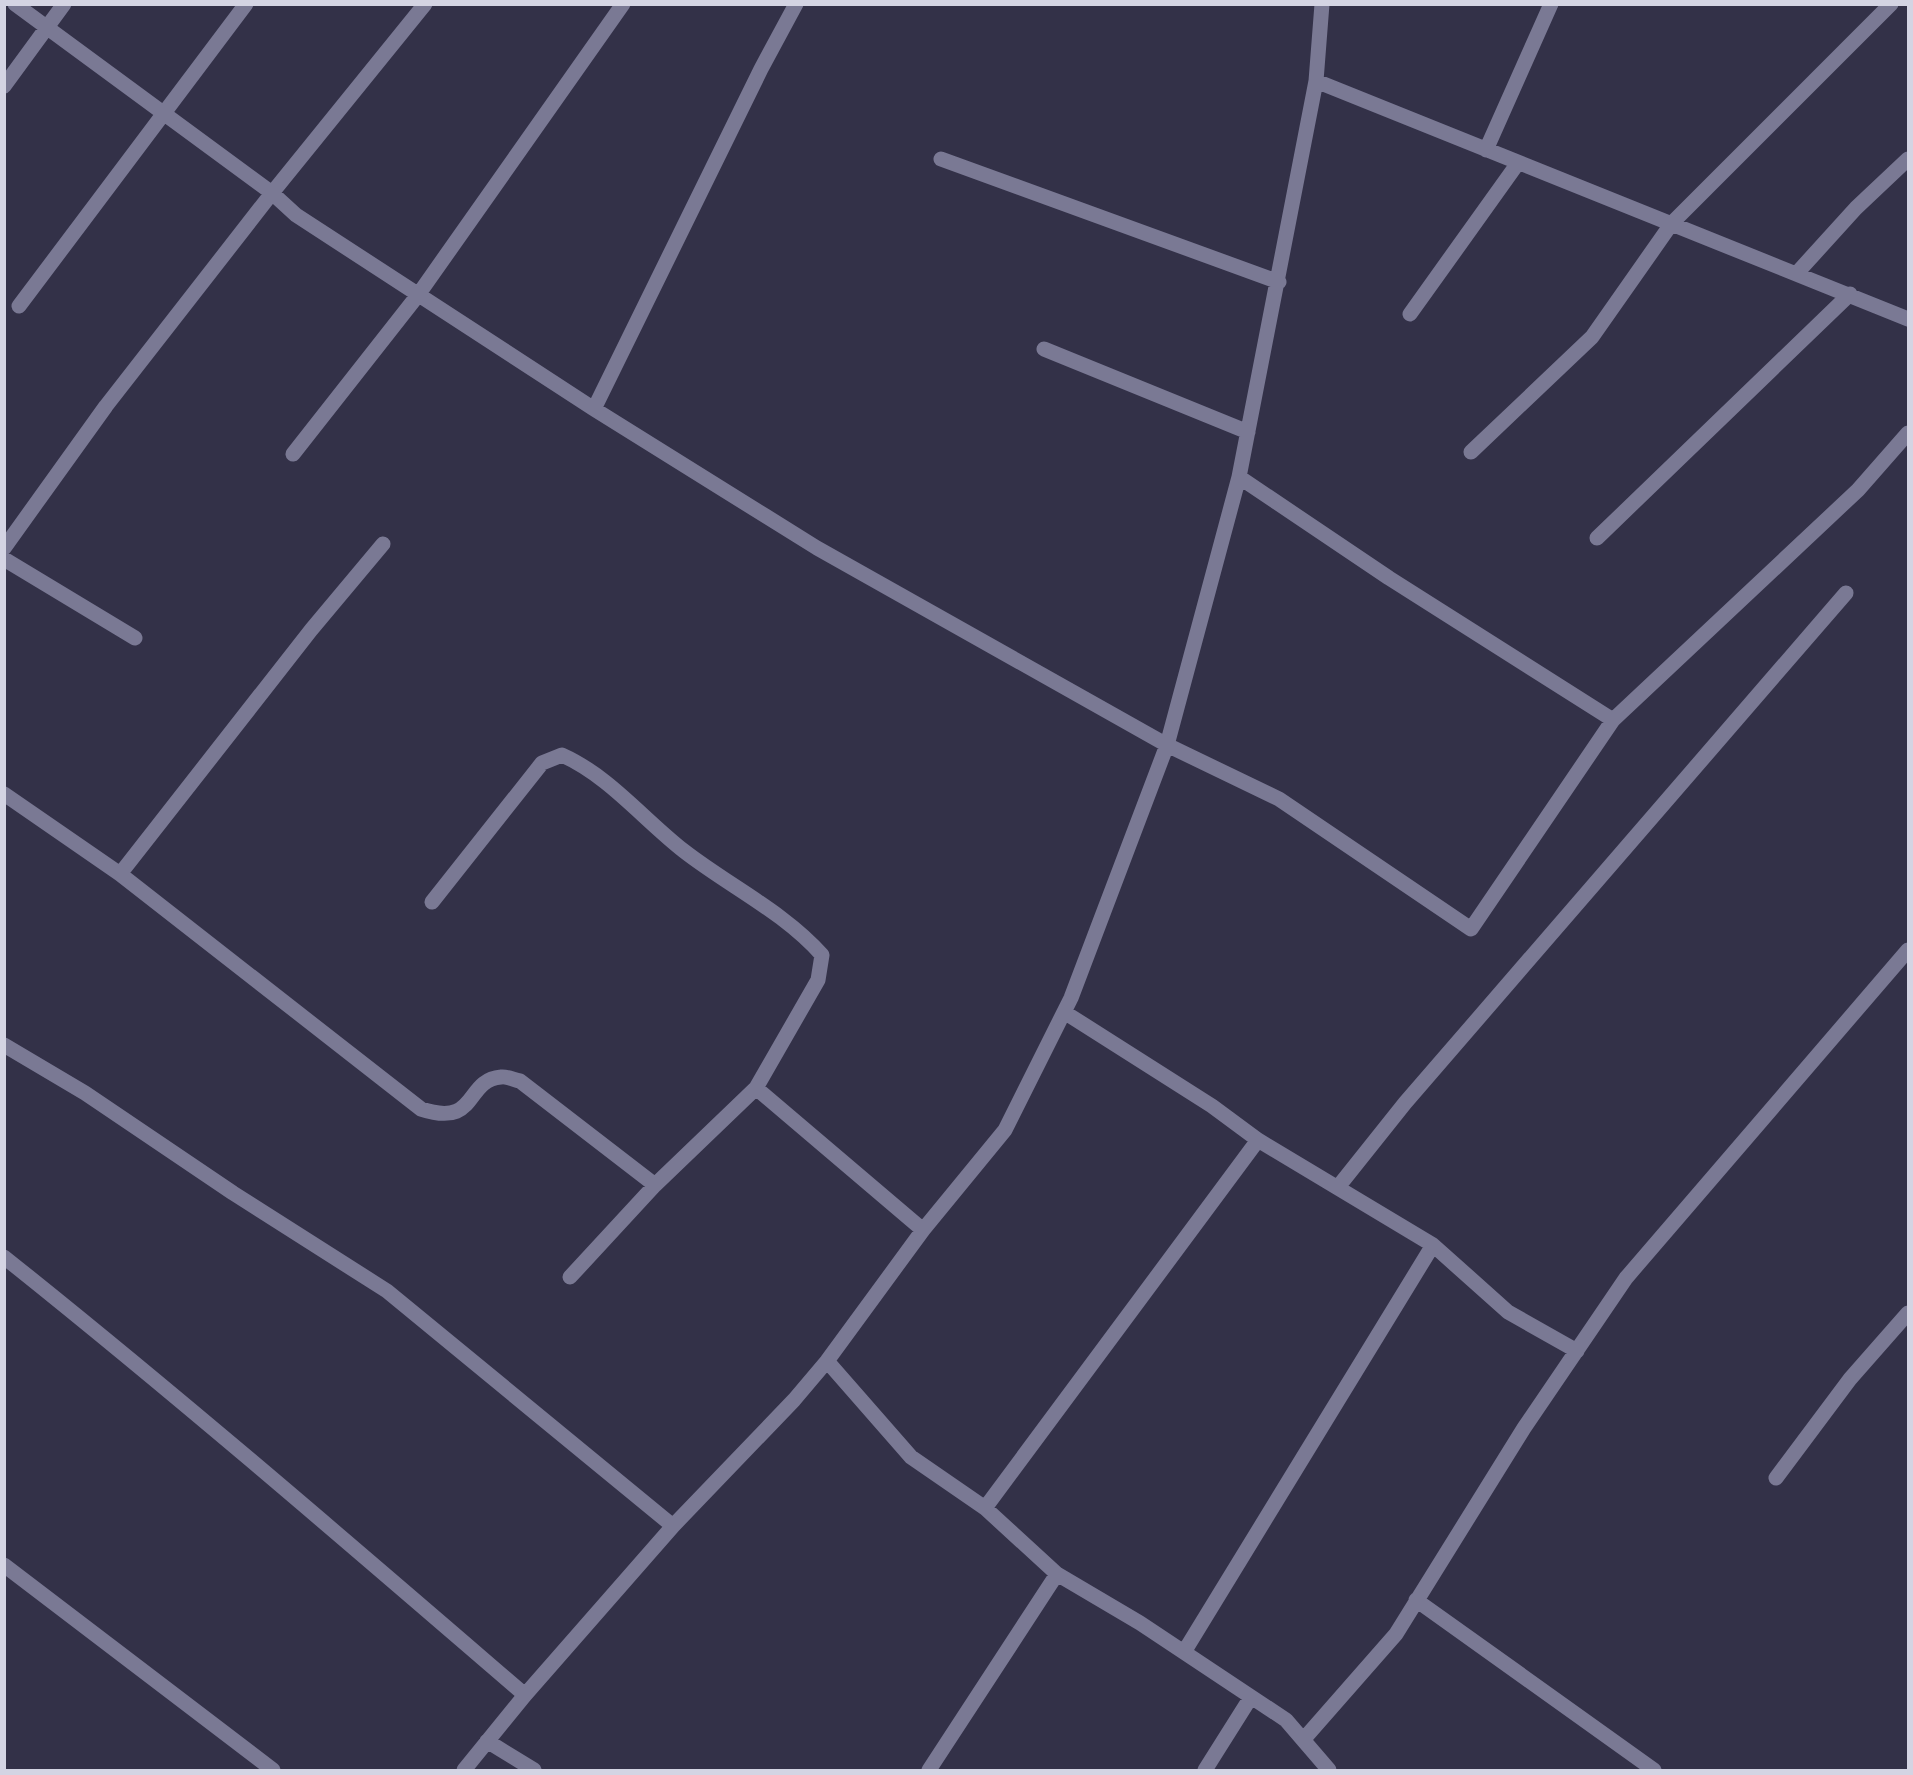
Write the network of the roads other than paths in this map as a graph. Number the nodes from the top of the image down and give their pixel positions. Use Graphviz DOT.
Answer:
graph roads {
  1 [pos="15,4"];
  2 [pos="64,4"];
  3 [pos="246,4"];
  4 [pos="425,4"];
  5 [pos="623,4"];
  6 [pos="796,4"];
  7 [pos="1322,4"];
  8 [pos="1551,4"];
  9 [pos="1891,4"];
  10 [pos="47,28"];
  11 [pos="1316,81"];
  12 [pos="4,86"];
  13 [pos="164,116"];
  14 [pos="1486,150"];
  15 [pos="940,159"];
  16 [pos="1908,159"];
  17 [pos="1518,163"];
  18 [pos="272,193"];
  19 [pos="1672,223"];
  20 [pos="1797,273"];
  21 [pos="1279,282"];
  22 [pos="1850,294"];
  23 [pos="418,295"];
  24 [pos="20,306"];
  25 [pos="1410,314"];
  26 [pos="1908,319"];
  27 [pos="1044,349"];
  28 [pos="594,409"];
  29 [pos="1248,432"];
  30 [pos="1908,432"];
  31 [pos="1471,452"];
  32 [pos="294,454"];
  33 [pos="1239,477"];
  34 [pos="1598,538"];
  35 [pos="383,544"];
  36 [pos="4,548"];
  37 [pos="4,559"];
  38 [pos="1846,593"];
  39 [pos="135,638"];
  40 [pos="1614,720"];
  41 [pos="1167,745"];
  42 [pos="4,794"];
  43 [pos="120,874"];
  44 [pos="432,902"];
  45 [pos="1908,950"];
  46 [pos="1064,1012"];
  47 [pos="4,1045"];
  48 [pos="756,1088"];
  49 [pos="1258,1140"];
  50 [pos="655,1185"];
  51 [pos="1338,1187"];
  52 [pos="923,1230"];
  53 [pos="1433,1245"];
  54 [pos="4,1257"];
  55 [pos="570,1277"];
  56 [pos="1908,1312"];
  57 [pos="1577,1351"];
  58 [pos="827,1361"];
  59 [pos="1776,1478"];
  60 [pos="985,1508"];
  61 [pos="673,1526"];
  62 [pos="4,1565"];
  63 [pos="1057,1574"];
  64 [pos="1416,1600"];
  65 [pos="1184,1652"];
  66 [pos="525,1695"];
  67 [pos="1251,1697"];
  68 [pos="1303,1740"];
  69 [pos="487,1741"];
  70 [pos="273,1770"];
  71 [pos="464,1770"];
  72 [pos="534,1770"];
  73 [pos="929,1770"];
  74 [pos="1206,1770"];
  75 [pos="1329,1770"];
  76 [pos="1654,1770"];
  1 -- 10 [label="street"];
  2 -- 10 [label="street"];
  3 -- 13 [label="street"];
  4 -- 18 [label="street"];
  5 -- 23 [label="street"];
  6 -- 28 [label="street"];
  7 -- 11 [label="street"];
  8 -- 14 [label="street"];
  9 -- 19 [label="street"];
  10 -- 12 [label="street"];
  10 -- 13 [label="street"];
  11 -- 14 [label="street"];
  11 -- 21 [label="street"];
  13 -- 18 [label="street"];
  13 -- 24 [label="street"];
  14 -- 17 [label="street"];
  15 -- 21 [label="street"];
  16 -- 20 [label="street"];
  17 -- 19 [label="street"];
  17 -- 25 [label="street"];
  18 -- 23 [label="street"];
  18 -- 36 [label="street"];
  19 -- 20 [label="street"];
  19 -- 31 [label="street"];
  20 -- 22 [label="street"];
  21 -- 29 [label="street"];
  22 -- 26 [label="street"];
  22 -- 34 [label="street"];
  23 -- 28 [label="street"];
  23 -- 32 [label="street"];
  27 -- 29 [label="street"];
  28 -- 41 [label="street"];
  29 -- 33 [label="street"];
  30 -- 40 [label="street"];
  33 -- 40 [label="street"];
  33 -- 41 [label="street"];
  35 -- 43 [label="street"];
  37 -- 39 [label="street"];
  38 -- 51 [label="street"];
  40 -- 41 [label="street"];
  41 -- 46 [label="street"];
  42 -- 43 [label="street"];
  43 -- 50 [label="street"];
  44 -- 48 [label="street"];
  45 -- 57 [label="street"];
  46 -- 49 [label="street"];
  46 -- 52 [label="street"];
  47 -- 61 [label="street"];
  48 -- 50 [label="street"];
  48 -- 52 [label="street"];
  49 -- 51 [label="street"];
  49 -- 60 [label="street"];
  50 -- 55 [label="street"];
  51 -- 53 [label="street"];
  52 -- 58 [label="street"];
  53 -- 57 [label="street"];
  53 -- 65 [label="street"];
  54 -- 66 [label="street"];
  56 -- 59 [label="street"];
  57 -- 64 [label="street"];
  58 -- 60 [label="street"];
  58 -- 61 [label="street"];
  60 -- 63 [label="street"];
  61 -- 66 [label="street"];
  62 -- 70 [label="street"];
  63 -- 65 [label="street"];
  63 -- 73 [label="street"];
  64 -- 68 [label="street"];
  64 -- 76 [label="street"];
  65 -- 67 [label="street"];
  66 -- 69 [label="street"];
  67 -- 68 [label="street"];
  67 -- 74 [label="street"];
  68 -- 75 [label="street"];
  69 -- 71 [label="street"];
  69 -- 72 [label="street"];
}
